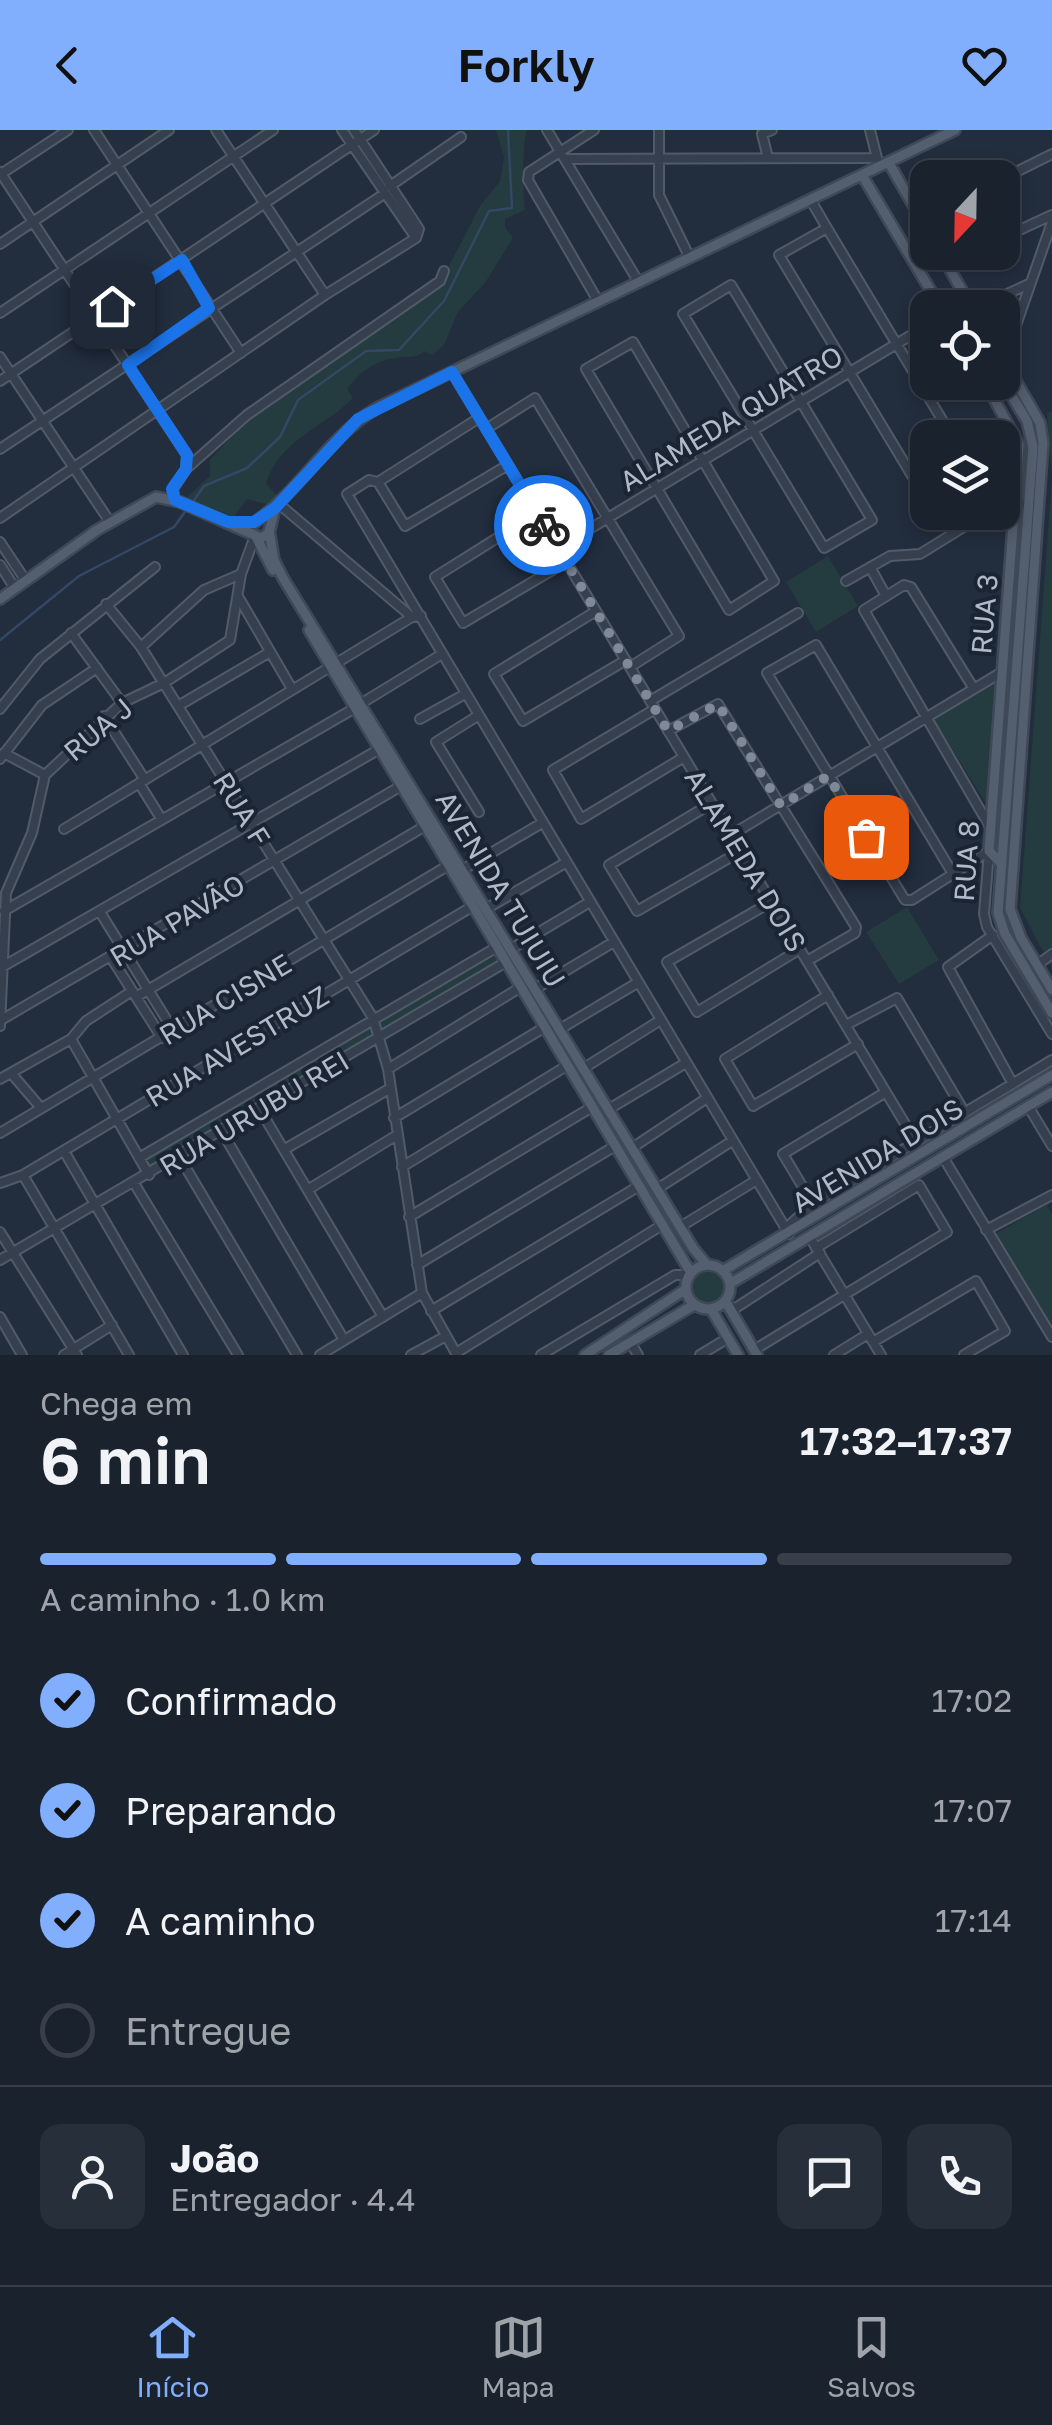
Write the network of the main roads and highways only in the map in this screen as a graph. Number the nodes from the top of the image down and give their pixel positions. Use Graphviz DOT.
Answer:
graph roads {
  1 [pos="955,130"];
  2 [pos="882,162"];
  3 [pos="862,176"];
  4 [pos="910,199"];
  5 [pos="930,290"];
  6 [pos="1020,390"];
  7 [pos="996,400"];
  8 [pos="1013,400"];
  9 [pos="1036,504"];
  10 [pos="277,506"];
  11 [pos="256,521"];
  12 [pos="228,522"];
  13 [pos="270,529"];
  14 [pos="255,536"];
  15 [pos="0,599"];
  16 [pos="333,664"];
  17 [pos="1002,672"];
  18 [pos="383,747"];
  19 [pos="447,852"];
  20 [pos="1002,864"];
  21 [pos="1052,990"];
  22 [pos="1052,1014"];
  23 [pos="571,1048"];
  24 [pos="561,1054"];
  25 [pos="1050,1076"];
  26 [pos="1052,1092"];
  27 [pos="707,1264"];
  28 [pos="724,1270"];
  29 [pos="690,1274"];
  30 [pos="730,1283"];
  31 [pos="686,1289"];
  32 [pos="694,1304"];
  33 [pos="729,1306"];
  34 [pos="711,1310"];
  35 [pos="756,1352"];
  36 [pos="584,1355"];
  37 [pos="609,1355"];
  38 [pos="738,1355"];
  1 -- 2 [label="main road"];
  2 -- 3 [label="main road"];
  2 -- 4 [label="main road"];
  3 -- 5 [label="main road"];
  3 -- 10 [label="main road"];
  6 -- 9 [label="main road"];
  7 -- 17 [label="main road, RUA 3"];
  8 -- 9 [label="main road"];
  9 -- 20 [label="main road"];
  9 -- 21 [label="main road"];
  10 -- 11 [label="main road"];
  10 -- 13 [label="main road"];
  11 -- 12 [label="main road"];
  11 -- 13 [label="main road"];
  11 -- 14 [label="main road"];
  12 -- 14 [label="main road"];
  12 -- 15 [label="main road"];
  13 -- 14 [label="main road"];
  13 -- 16 [label="main road, AVENIDA TUIUIU"];
  14 -- 16 [label="main road, AVENIDA TUIUIU"];
  16 -- 18 [label="main road, AVENIDA TUIUIU"];
  17 -- 20 [label="main road, RUA 8"];
  18 -- 19 [label="main road, AVENIDA TUIUIU"];
  18 -- 19 [label="main road, AVENIDA TUIUIU"];
  19 -- 23 [label="main road, AVENIDA TUIUIU"];
  19 -- 24 [label="main road, AVENIDA TUIUIU"];
  20 -- 22 [label="main road"];
  23 -- 24 [label="main road"];
  23 -- 27 [label="main road, AVENIDA TUIUIU"];
  24 -- 29 [label="main road, AVENIDA TUIUIU"];
  25 -- 28 [label="main road, AVENIDA DOIS"];
  26 -- 30 [label="main road, AVENIDA DOIS"];
  27 -- 28 [label="main road"];
  27 -- 29 [label="main road"];
  28 -- 30 [label="main road"];
  29 -- 31 [label="main road"];
  30 -- 33 [label="main road"];
  31 -- 32 [label="main road"];
  31 -- 36 [label="main road"];
  32 -- 34 [label="main road"];
  32 -- 37 [label="main road"];
  33 -- 34 [label="main road"];
  33 -- 35 [label="main road"];
  34 -- 38 [label="main road"];
}
